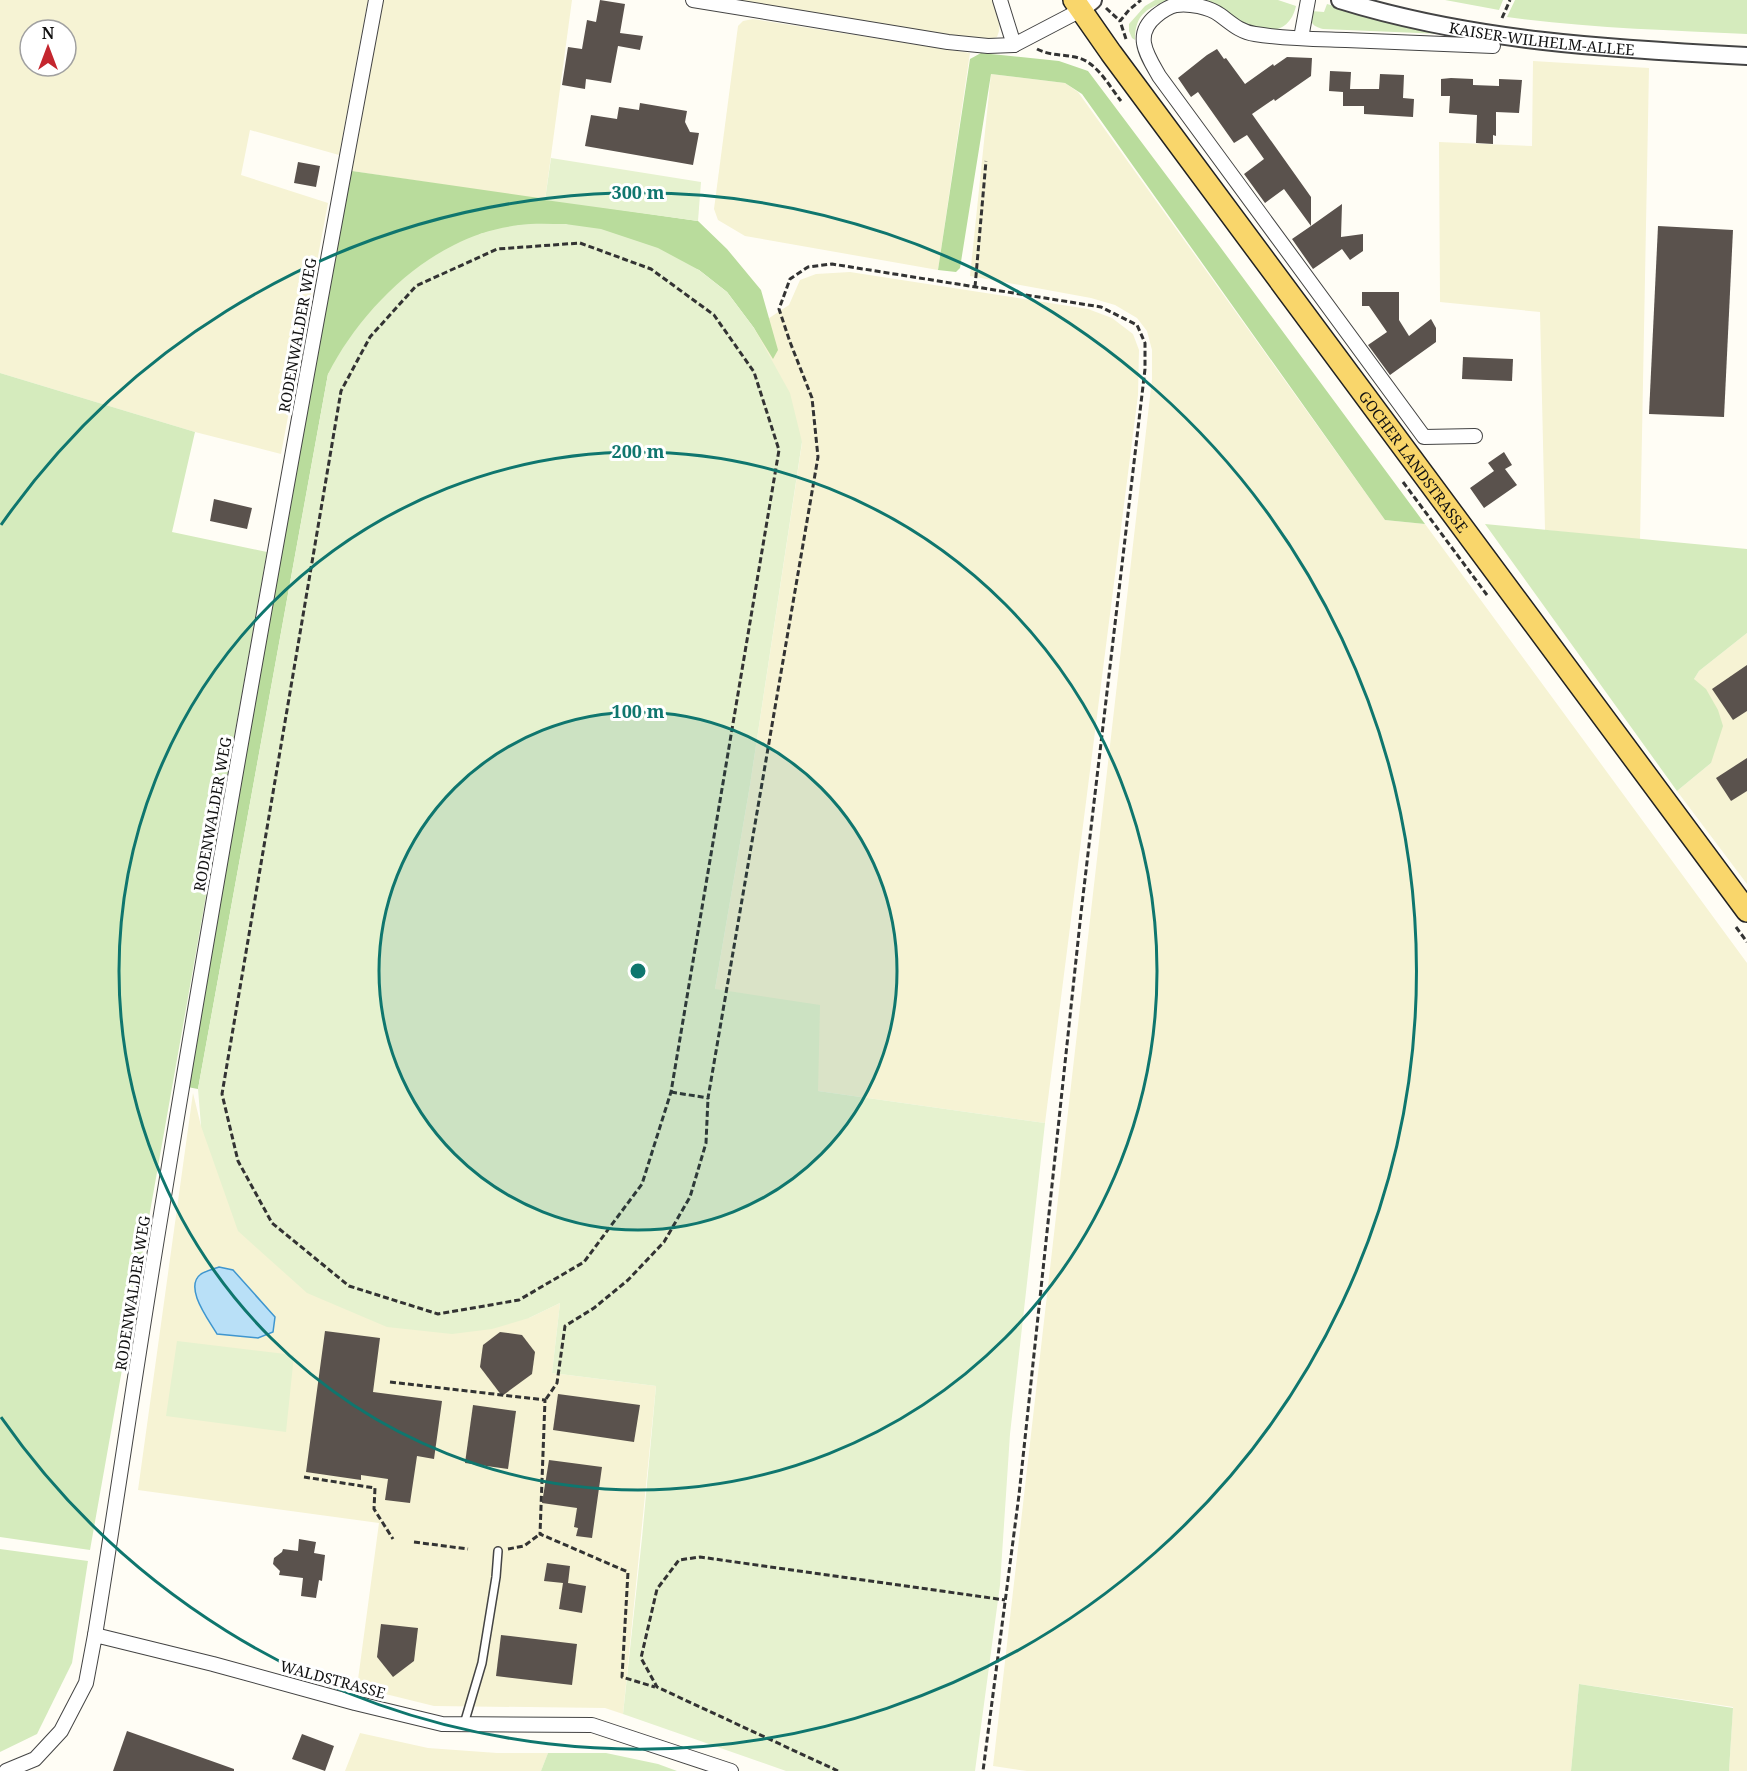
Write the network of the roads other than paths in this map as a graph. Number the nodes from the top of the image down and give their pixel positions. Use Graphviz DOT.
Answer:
graph roads {
  1 [pos="376,0"];
  2 [pos="693,0"];
  3 [pos="1000,0"];
  4 [pos="1308,0"];
  5 [pos="1340,0"];
  6 [pos="1082,3"];
  7 [pos="1301,38"];
  8 [pos="1014,45"];
  9 [pos="1493,46"];
  10 [pos="1747,56"];
  11 [pos="1475,436"];
  12 [pos="1747,911"];
  13 [pos="498,1551"];
  14 [pos="95,1635"];
  15 [pos="464,1724"];
  16 [pos="6,1771"];
  17 [pos="731,1771"];
  1 -- 14 [label="street, RODENWALDER WEG"];
  2 -- 8 [label="street"];
  3 -- 8 [label="street"];
  4 -- 7 [label="street"];
  5 -- 10 [label="street, KAISER-WILHELM-ALLEE"];
  6 -- 8 [label="street, GOCHER LANDSTRASSE"];
  6 -- 12 [label="main road, GOCHER LANDSTRASSE"];
  7 -- 9 [label="street, GOCHER LANDSTRASSE"];
  7 -- 11 [label="street, GOCHER LANDSTRASSE"];
  13 -- 15 [label="lane"];
  14 -- 15 [label="street, WALDSTRASSE"];
  14 -- 16 [label="street"];
  15 -- 17 [label="street, WALDSTRASSE"];
}
